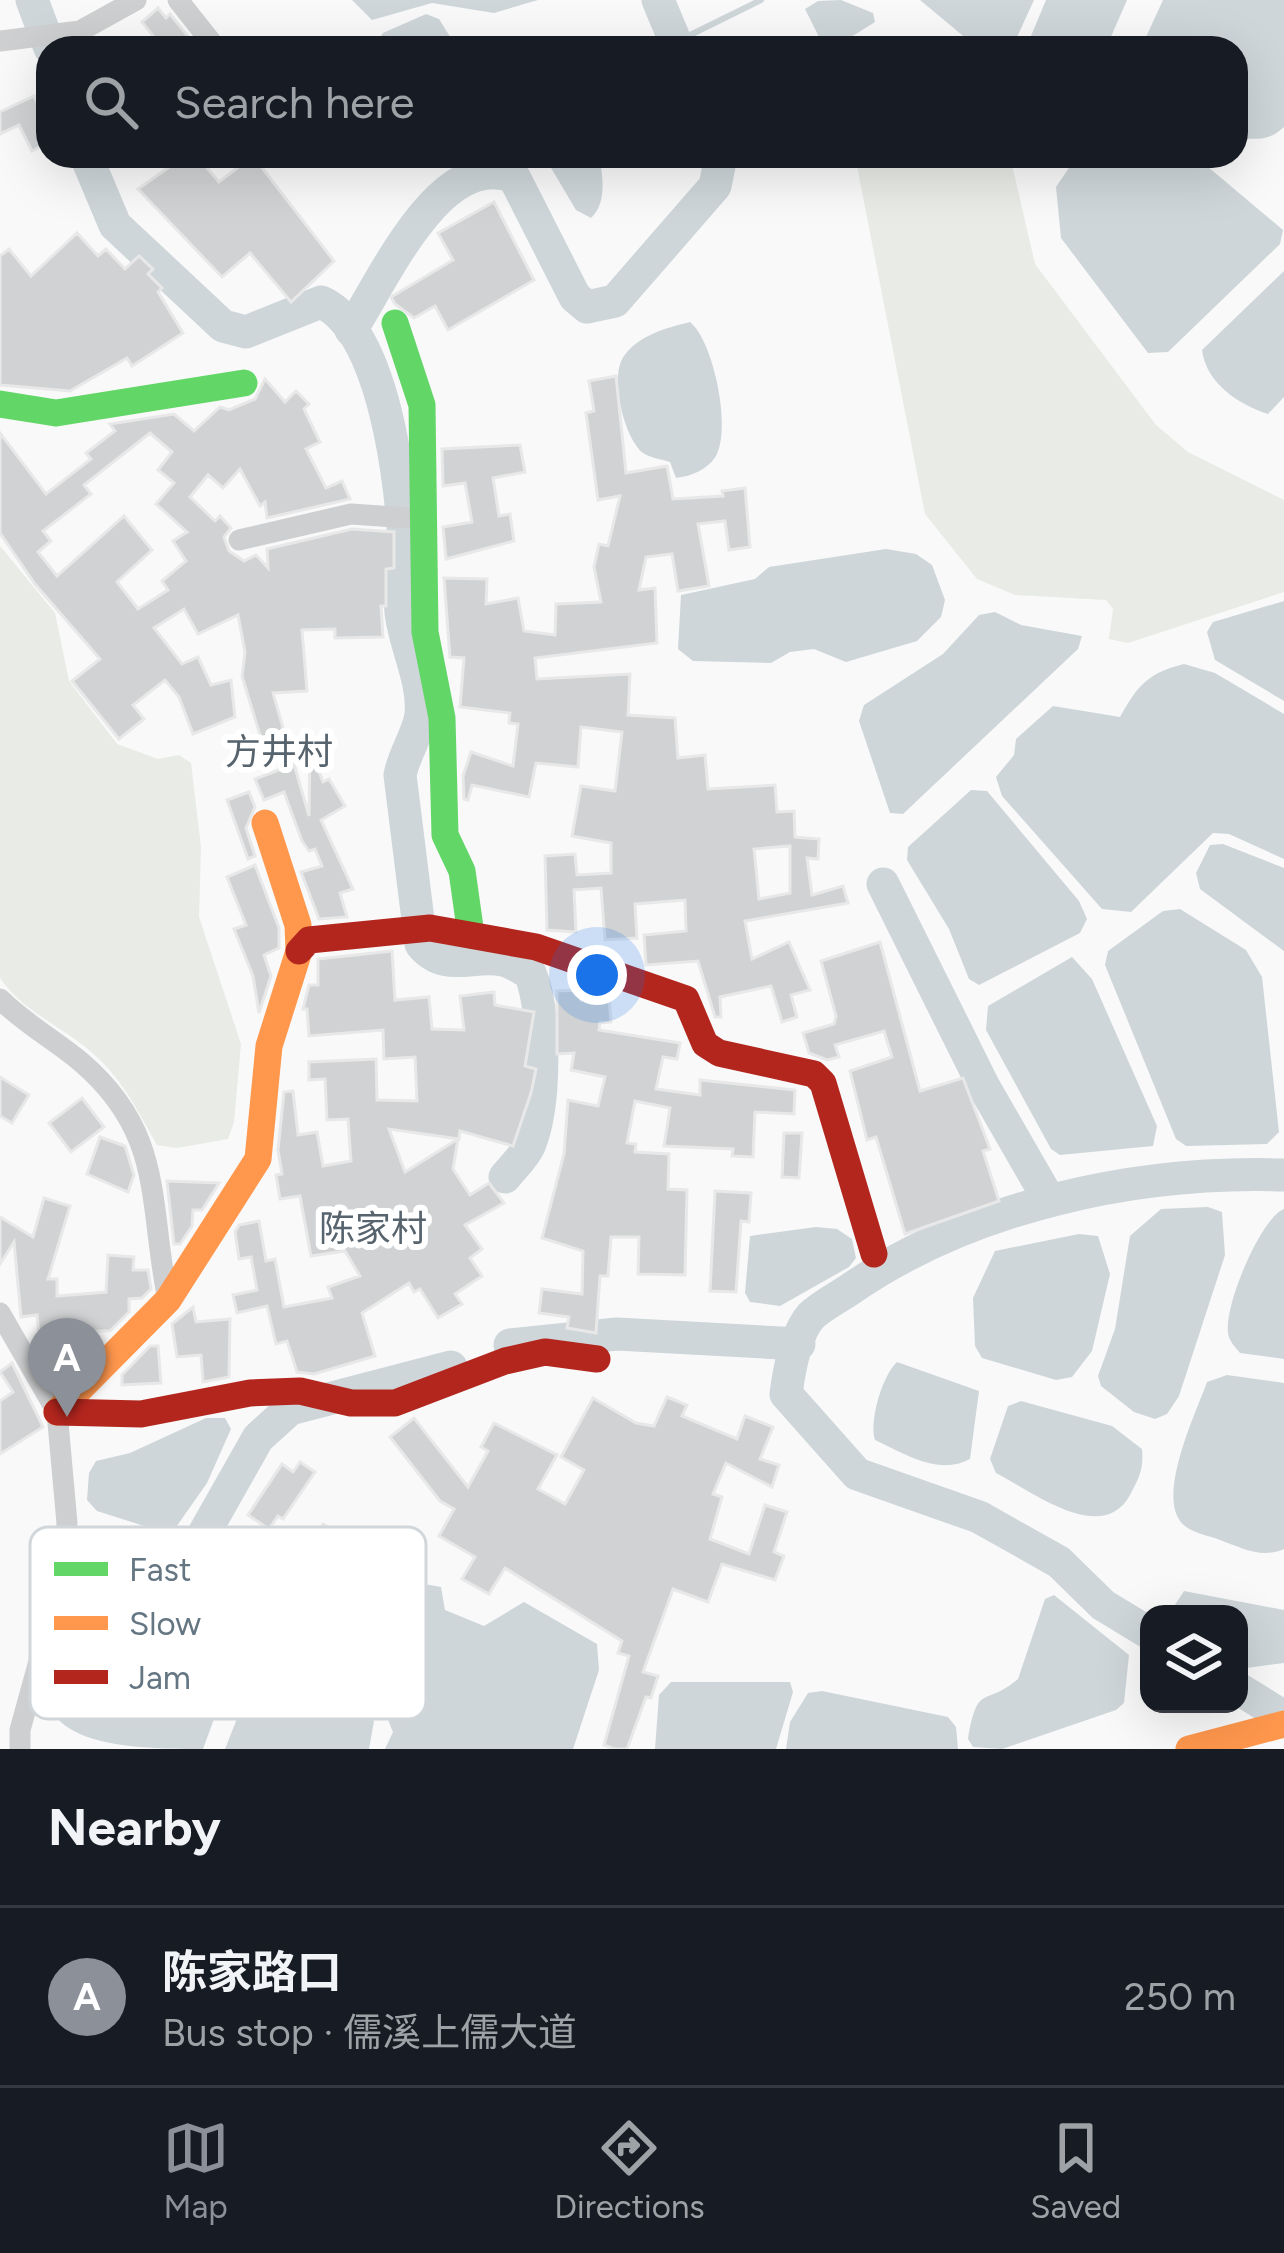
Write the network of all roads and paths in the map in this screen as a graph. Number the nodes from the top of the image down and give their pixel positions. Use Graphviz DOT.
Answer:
graph roads {
  1 [pos="136,0"];
  2 [pos="178,0"];
  3 [pos="51,36"];
  4 [pos="206,36"];
  5 [pos="36,39"];
  6 [pos="0,41"];
  7 [pos="395,323"];
  8 [pos="244,383"];
  9 [pos="0,404"];
  10 [pos="419,518"];
  11 [pos="239,540"];
  12 [pos="265,824"];
  13 [pos="471,935"];
  14 [pos="298,951"];
  15 [pos="0,999"];
  16 [pos="874,1254"];
  17 [pos="168,1300"];
  18 [pos="0,1313"];
  19 [pos="597,1359"];
  20 [pos="56,1412"];
  21 [pos="67,1527"];
  22 [pos="30,1694"];
  23 [pos="1284,1724"];
  24 [pos="20,1749"];
  25 [pos="1189,1749"];
  1 -- 3 [label="street"];
  2 -- 4 [label="street"];
  5 -- 6 [label="street"];
  7 -- 10 [label="main road"];
  8 -- 9 [label="main road"];
  10 -- 11 [label="street"];
  10 -- 13 [label="main road"];
  12 -- 14 [label="main road"];
  13 -- 14 [label="main road"];
  13 -- 16 [label="main road"];
  14 -- 17 [label="main road"];
  15 -- 17 [label="street"];
  17 -- 20 [label="main road"];
  18 -- 20 [label="street"];
  19 -- 20 [label="main road"];
  20 -- 21 [label="street"];
  22 -- 24 [label="street"];
  23 -- 25 [label="main road"];
}
